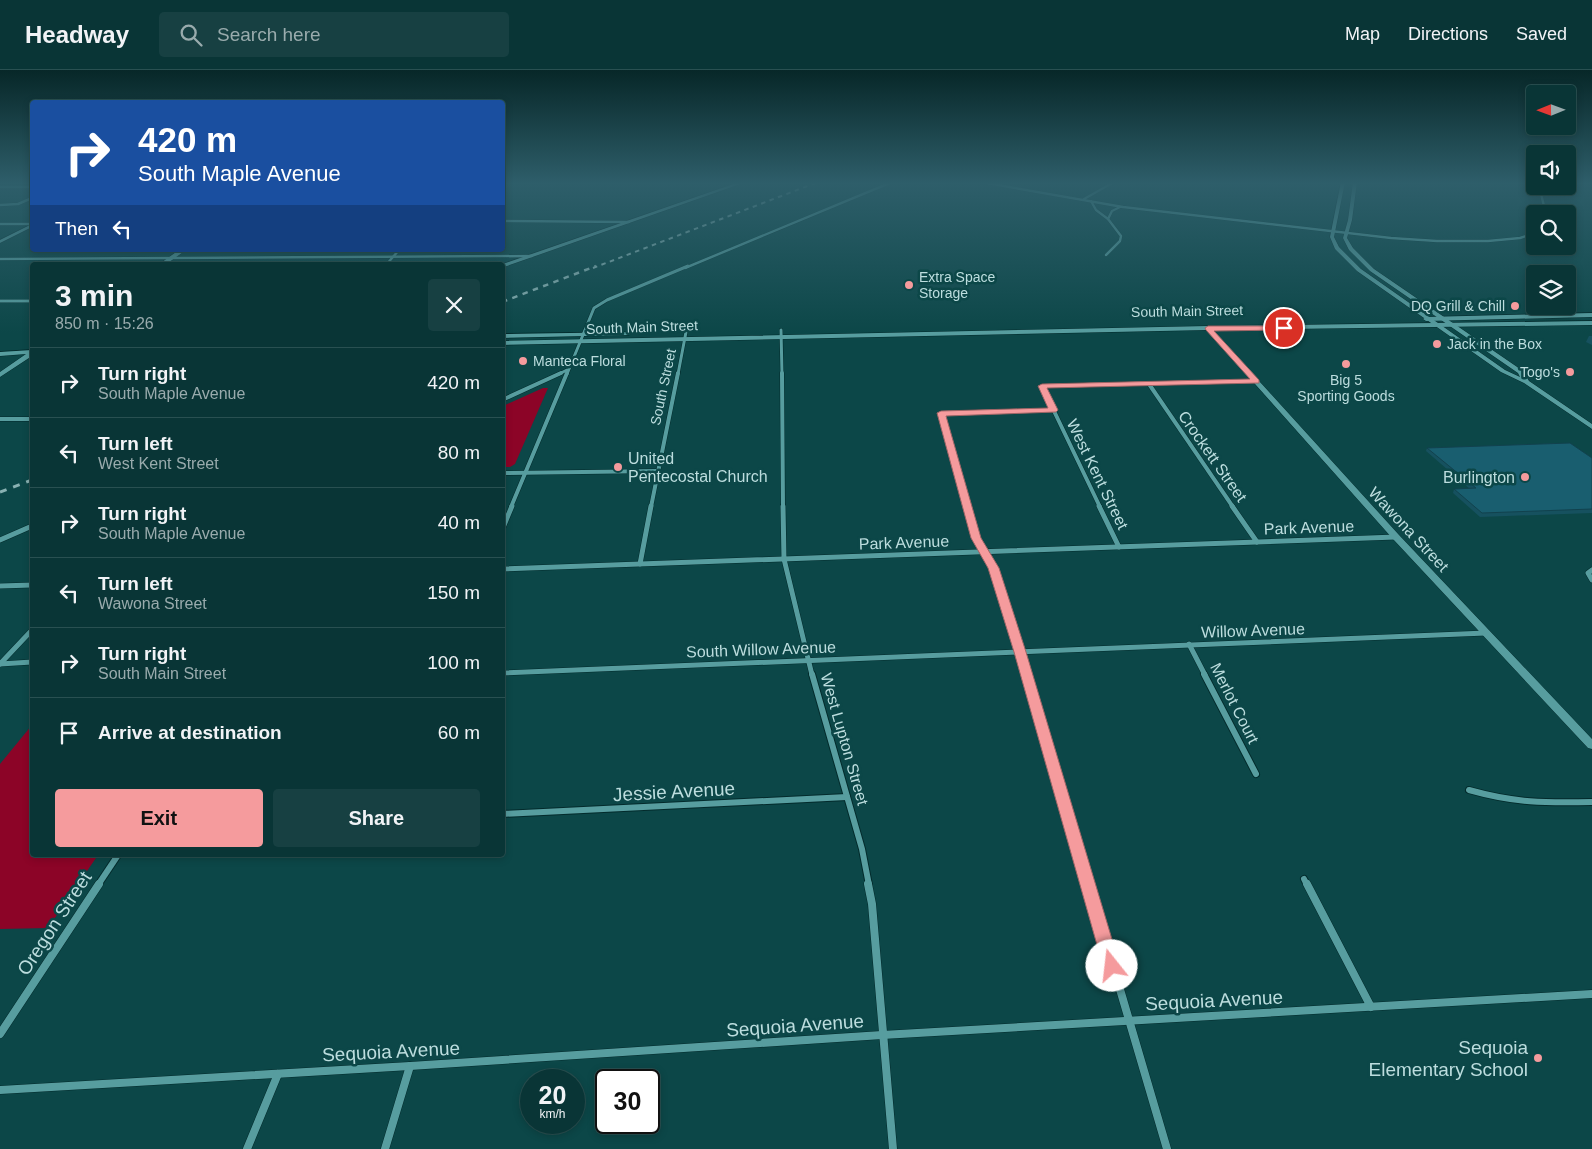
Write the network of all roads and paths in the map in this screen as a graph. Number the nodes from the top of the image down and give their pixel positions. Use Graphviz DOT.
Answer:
graph roads {
  1 [pos="18,232"];
  2 [pos="599,232"];
  3 [pos="770,232"];
  4 [pos="1118,232"];
  5 [pos="1332,232"];
  6 [pos="1341,232"];
  7 [pos="1346,233"];
  8 [pos="1526,236"];
  9 [pos="0,242"];
  10 [pos="180,252"];
  11 [pos="397,252"];
  12 [pos="1106,255"];
  13 [pos="394,256"];
  14 [pos="532,256"];
  15 [pos="171,258"];
  16 [pos="0,259"];
  17 [pos="165,262"];
  18 [pos="389,262"];
  19 [pos="505,265"];
  20 [pos="0,301"];
  21 [pos="30,301"];
  22 [pos="1580,315"];
  23 [pos="1592,315"];
  24 [pos="1442,318"];
  25 [pos="1428,319"];
  26 [pos="1252,322"];
  27 [pos="1592,323"];
  28 [pos="1529,324"];
  29 [pos="1452,325"];
  30 [pos="1437,326"];
  31 [pos="1208,328"];
  32 [pos="1014,330"];
  33 [pos="582,334"];
  34 [pos="782,334"];
  35 [pos="685,335"];
  36 [pos="505,336"];
  37 [pos="580,342"];
  38 [pos="505,343"];
  39 [pos="30,352"];
  40 [pos="30,353"];
  41 [pos="0,354"];
  42 [pos="568,370"];
  43 [pos="0,375"];
  44 [pos="1256,382"];
  45 [pos="1526,382"];
  46 [pos="1148,384"];
  47 [pos="505,399"];
  48 [pos="1053,410"];
  49 [pos="0,419"];
  50 [pos="30,419"];
  51 [pos="1592,426"];
  52 [pos="658,471"];
  53 [pos="526,472"];
  54 [pos="505,473"];
  55 [pos="505,523"];
  56 [pos="30,527"];
  57 [pos="1396,537"];
  58 [pos="0,540"];
  59 [pos="1257,542"];
  60 [pos="1119,547"];
  61 [pos="984,552"];
  62 [pos="784,559"];
  63 [pos="640,564"];
  64 [pos="505,568"];
  65 [pos="1592,570"];
  66 [pos="1592,580"];
  67 [pos="30,585"];
  68 [pos="0,586"];
  69 [pos="30,632"];
  70 [pos="1486,633"];
  71 [pos="1189,644"];
  72 [pos="1020,652"];
  73 [pos="808,660"];
  74 [pos="30,662"];
  75 [pos="0,664"];
  76 [pos="505,673"];
  77 [pos="1592,745"];
  78 [pos="1256,774"];
  79 [pos="1469,790"];
  80 [pos="847,797"];
  81 [pos="1592,802"];
  82 [pos="505,814"];
  83 [pos="117,857"];
  84 [pos="1304,879"];
  85 [pos="1592,994"];
  86 [pos="1371,1007"];
  87 [pos="1128,1021"];
  88 [pos="0,1034"];
  89 [pos="882,1035"];
  90 [pos="410,1066"];
  91 [pos="278,1074"];
  92 [pos="0,1090"];
  93 [pos="247,1149"];
  94 [pos="385,1149"];
  95 [pos="893,1149"];
  96 [pos="1167,1149"];
  1 -- 9 [label="street"];
  2 -- 14 [label="main road"];
  3 -- 33 [label="street"];
  4 -- 12 [label="street"];
  5 -- 25 [label="street"];
  6 -- 7 [label="street"];
  7 -- 8 [label="street"];
  7 -- 24 [label="street"];
  10 -- 15 [label="main road"];
  11 -- 13 [label="street"];
  13 -- 14 [label="street"];
  13 -- 15 [label="street"];
  13 -- 18 [label="street"];
  14 -- 19 [label="main road"];
  15 -- 16 [label="street"];
  15 -- 17 [label="main road"];
  20 -- 21 [label="street"];
  22 -- 23 [label="main road, South Main Street"];
  22 -- 24 [label="main road, South Main Street"];
  22 -- 28 [label="main road"];
  24 -- 25 [label="main road, South Main Street"];
  24 -- 29 [label="street"];
  25 -- 26 [label="main road, South Main Street"];
  25 -- 30 [label="street"];
  26 -- 31 [label="main road"];
  26 -- 32 [label="main road, South Main Street"];
  27 -- 28 [label="main road, South Main Street"];
  28 -- 29 [label="main road, South Main Street"];
  29 -- 30 [label="main road, South Main Street"];
  29 -- 45 [label="street"];
  30 -- 31 [label="main road, South Main Street"];
  30 -- 45 [label="street"];
  31 -- 32 [label="main road, South Main Street"];
  31 -- 44 [label="street, Wawona Street"];
  32 -- 34 [label="main road, South Main Street"];
  33 -- 35 [label="main road, South Main Street"];
  33 -- 36 [label="main road, South Main Street"];
  33 -- 37 [label="street"];
  34 -- 35 [label="main road, South Main Street"];
  34 -- 62 [label="street, West Lupton Street"];
  35 -- 37 [label="main road, South Main Street"];
  35 -- 52 [label="street, South Street"];
  37 -- 38 [label="main road, South Main Street"];
  37 -- 42 [label="street"];
  39 -- 41 [label="main road"];
  40 -- 43 [label="main road"];
  42 -- 47 [label="street"];
  42 -- 53 [label="street"];
  44 -- 46 [label="street"];
  44 -- 57 [label="street, Wawona Street"];
  45 -- 51 [label="street"];
  46 -- 48 [label="street, West Kent Street"];
  46 -- 59 [label="street, Crockett Street"];
  48 -- 60 [label="street, West Kent Street"];
  48 -- 61 [label="street"];
  49 -- 50 [label="street"];
  52 -- 53 [label="street"];
  52 -- 63 [label="street, South Street"];
  53 -- 54 [label="street"];
  53 -- 55 [label="street"];
  56 -- 58 [label="street"];
  57 -- 59 [label="street, Park Avenue"];
  57 -- 70 [label="street, Wawona Street"];
  59 -- 60 [label="street, Park Avenue"];
  60 -- 61 [label="street, Park Avenue"];
  61 -- 62 [label="street, Park Avenue"];
  61 -- 72 [label="street"];
  62 -- 63 [label="street, Park Avenue"];
  62 -- 73 [label="street, West Lupton Street"];
  63 -- 64 [label="street, Park Avenue"];
  65 -- 66 [label="street"];
  67 -- 68 [label="street"];
  69 -- 75 [label="street"];
  70 -- 71 [label="street, Willow Avenue"];
  70 -- 77 [label="street, Wawona Street"];
  71 -- 72 [label="street, Willow Avenue"];
  71 -- 78 [label="street, Merlot Court"];
  72 -- 73 [label="street, South Willow Avenue"];
  72 -- 87 [label="street"];
  73 -- 76 [label="street, South Willow Avenue"];
  73 -- 80 [label="street, West Lupton Street"];
  74 -- 75 [label="street"];
  79 -- 81 [label="street"];
  80 -- 82 [label="street, Jessie Avenue"];
  80 -- 89 [label="street, West Lupton Street"];
  83 -- 88 [label="street, Oregon Street"];
  84 -- 86 [label="street"];
  85 -- 86 [label="street, Sequoia Avenue"];
  86 -- 87 [label="street, Sequoia Avenue"];
  87 -- 89 [label="street, Sequoia Avenue"];
  87 -- 96 [label="street"];
  89 -- 90 [label="street, Sequoia Avenue"];
  89 -- 95 [label="street, West Lupton Street"];
  90 -- 91 [label="street, Sequoia Avenue"];
  90 -- 94 [label="street"];
  91 -- 92 [label="street, Sequoia Avenue"];
  91 -- 93 [label="street"];
}
